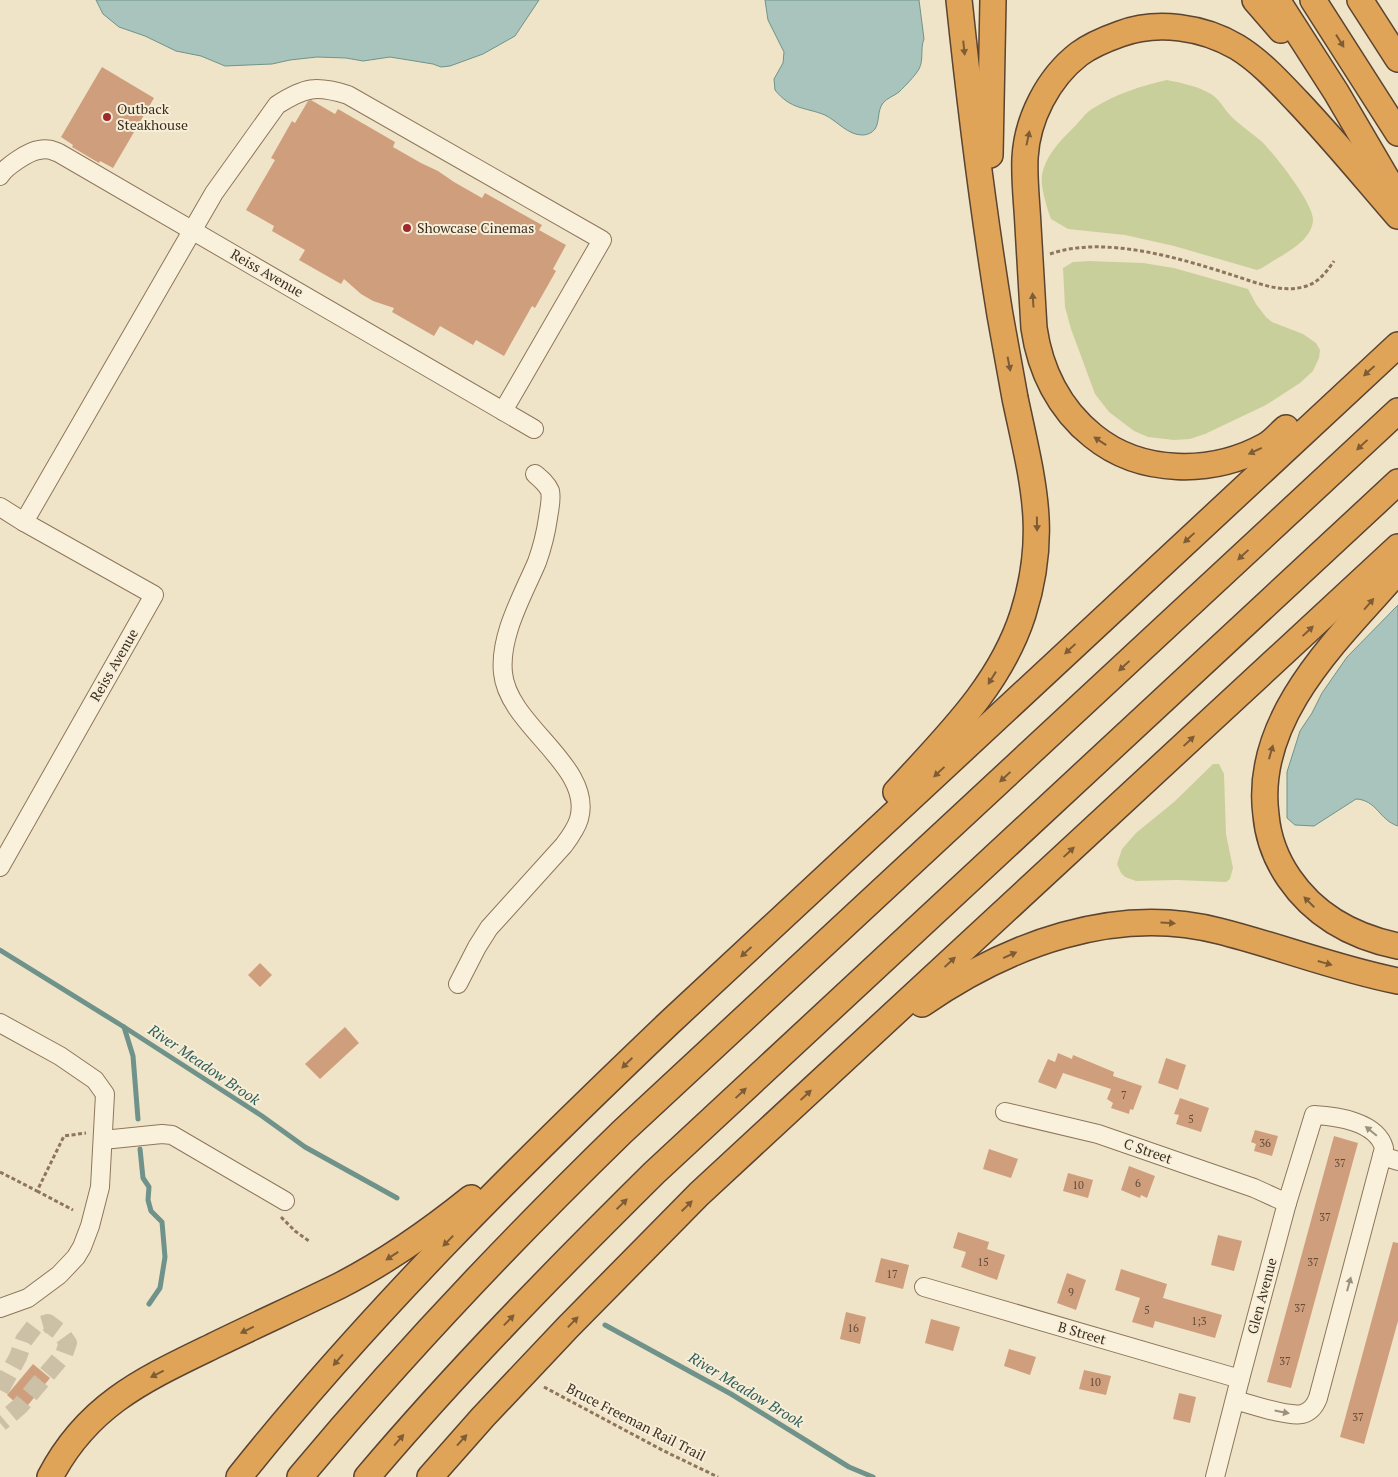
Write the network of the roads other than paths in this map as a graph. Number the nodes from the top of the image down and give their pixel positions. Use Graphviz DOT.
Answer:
graph roads {
  1 [pos="959,0"];
  2 [pos="993,0"];
  3 [pos="1255,0"];
  4 [pos="1277,0"];
  5 [pos="1313,0"];
  6 [pos="1360,0"];
  7 [pos="1398,59"];
  8 [pos="1398,133"];
  9 [pos="1374,158"];
  10 [pos="0,176"];
  11 [pos="1398,198"];
  12 [pos="1398,216"];
  13 [pos="192,230"];
  14 [pos="995,282"];
  15 [pos="1398,345"];
  16 [pos="1340,398"];
  17 [pos="503,411"];
  18 [pos="1398,411"];
  19 [pos="534,429"];
  20 [pos="535,474"];
  21 [pos="1398,482"];
  22 [pos="0,506"];
  23 [pos="24,522"];
  24 [pos="1398,547"];
  25 [pos="1398,571"];
  26 [pos="0,865"];
  27 [pos="782,918"];
  28 [pos="1398,946"];
  29 [pos="1398,981"];
  30 [pos="458,984"];
  31 [pos="0,1023"];
  32 [pos="838,1067"];
  33 [pos="1005,1112"];
  34 [pos="556,1131"];
  35 [pos="103,1136"];
  36 [pos="1390,1159"];
  37 [pos="285,1201"];
  38 [pos="1287,1203"];
  39 [pos="924,1287"];
  40 [pos="0,1308"];
  41 [pos="1240,1379"];
  42 [pos="1234,1400"];
  43 [pos="50,1477"];
  44 [pos="239,1477"];
  45 [pos="300,1477"];
  46 [pos="367,1477"];
  47 [pos="430,1477"];
  48 [pos="1215,1477"];
  1 -- 14 [label="highway, one-way"];
  2 -- 14 [label="highway"];
  3 -- 9 [label="highway"];
  4 -- 9 [label="highway"];
  5 -- 8 [label="highway, one-way"];
  6 -- 7 [label="highway"];
  9 -- 11 [label="highway"];
  10 -- 13 [label="street, Reiss Avenue"];
  16 -- 12 [label="highway, one-way"];
  13 -- 17 [label="street, Reiss Avenue"];
  13 -- 17 [label="street"];
  13 -- 23 [label="street"];
  14 -- 27 [label="highway, one-way"];
  15 -- 16 [label="highway, one-way"];
  16 -- 27 [label="highway, one-way"];
  17 -- 19 [label="street, Reiss Avenue"];
  18 -- 45 [label="highway, one-way"];
  20 -- 30 [label="street"];
  46 -- 21 [label="highway, one-way"];
  22 -- 23 [label="street, Reiss Avenue"];
  23 -- 26 [label="street, Reiss Avenue"];
  32 -- 24 [label="highway, one-way"];
  28 -- 25 [label="highway, one-way"];
  27 -- 34 [label="highway, one-way"];
  32 -- 29 [label="highway, one-way"];
  31 -- 35 [label="street"];
  47 -- 32 [label="highway, one-way"];
  33 -- 38 [label="street, C Street"];
  34 -- 43 [label="highway, one-way"];
  34 -- 44 [label="highway, one-way"];
  35 -- 37 [label="street"];
  35 -- 40 [label="street"];
  36 -- 38 [label="street, Glen Avenue, one-way"];
  42 -- 36 [label="street, one-way"];
  38 -- 41 [label="street, Glen Avenue"];
  39 -- 41 [label="street, B Street"];
  41 -- 42 [label="street, Glen Avenue"];
  42 -- 48 [label="street, Glen Avenue"];
}
